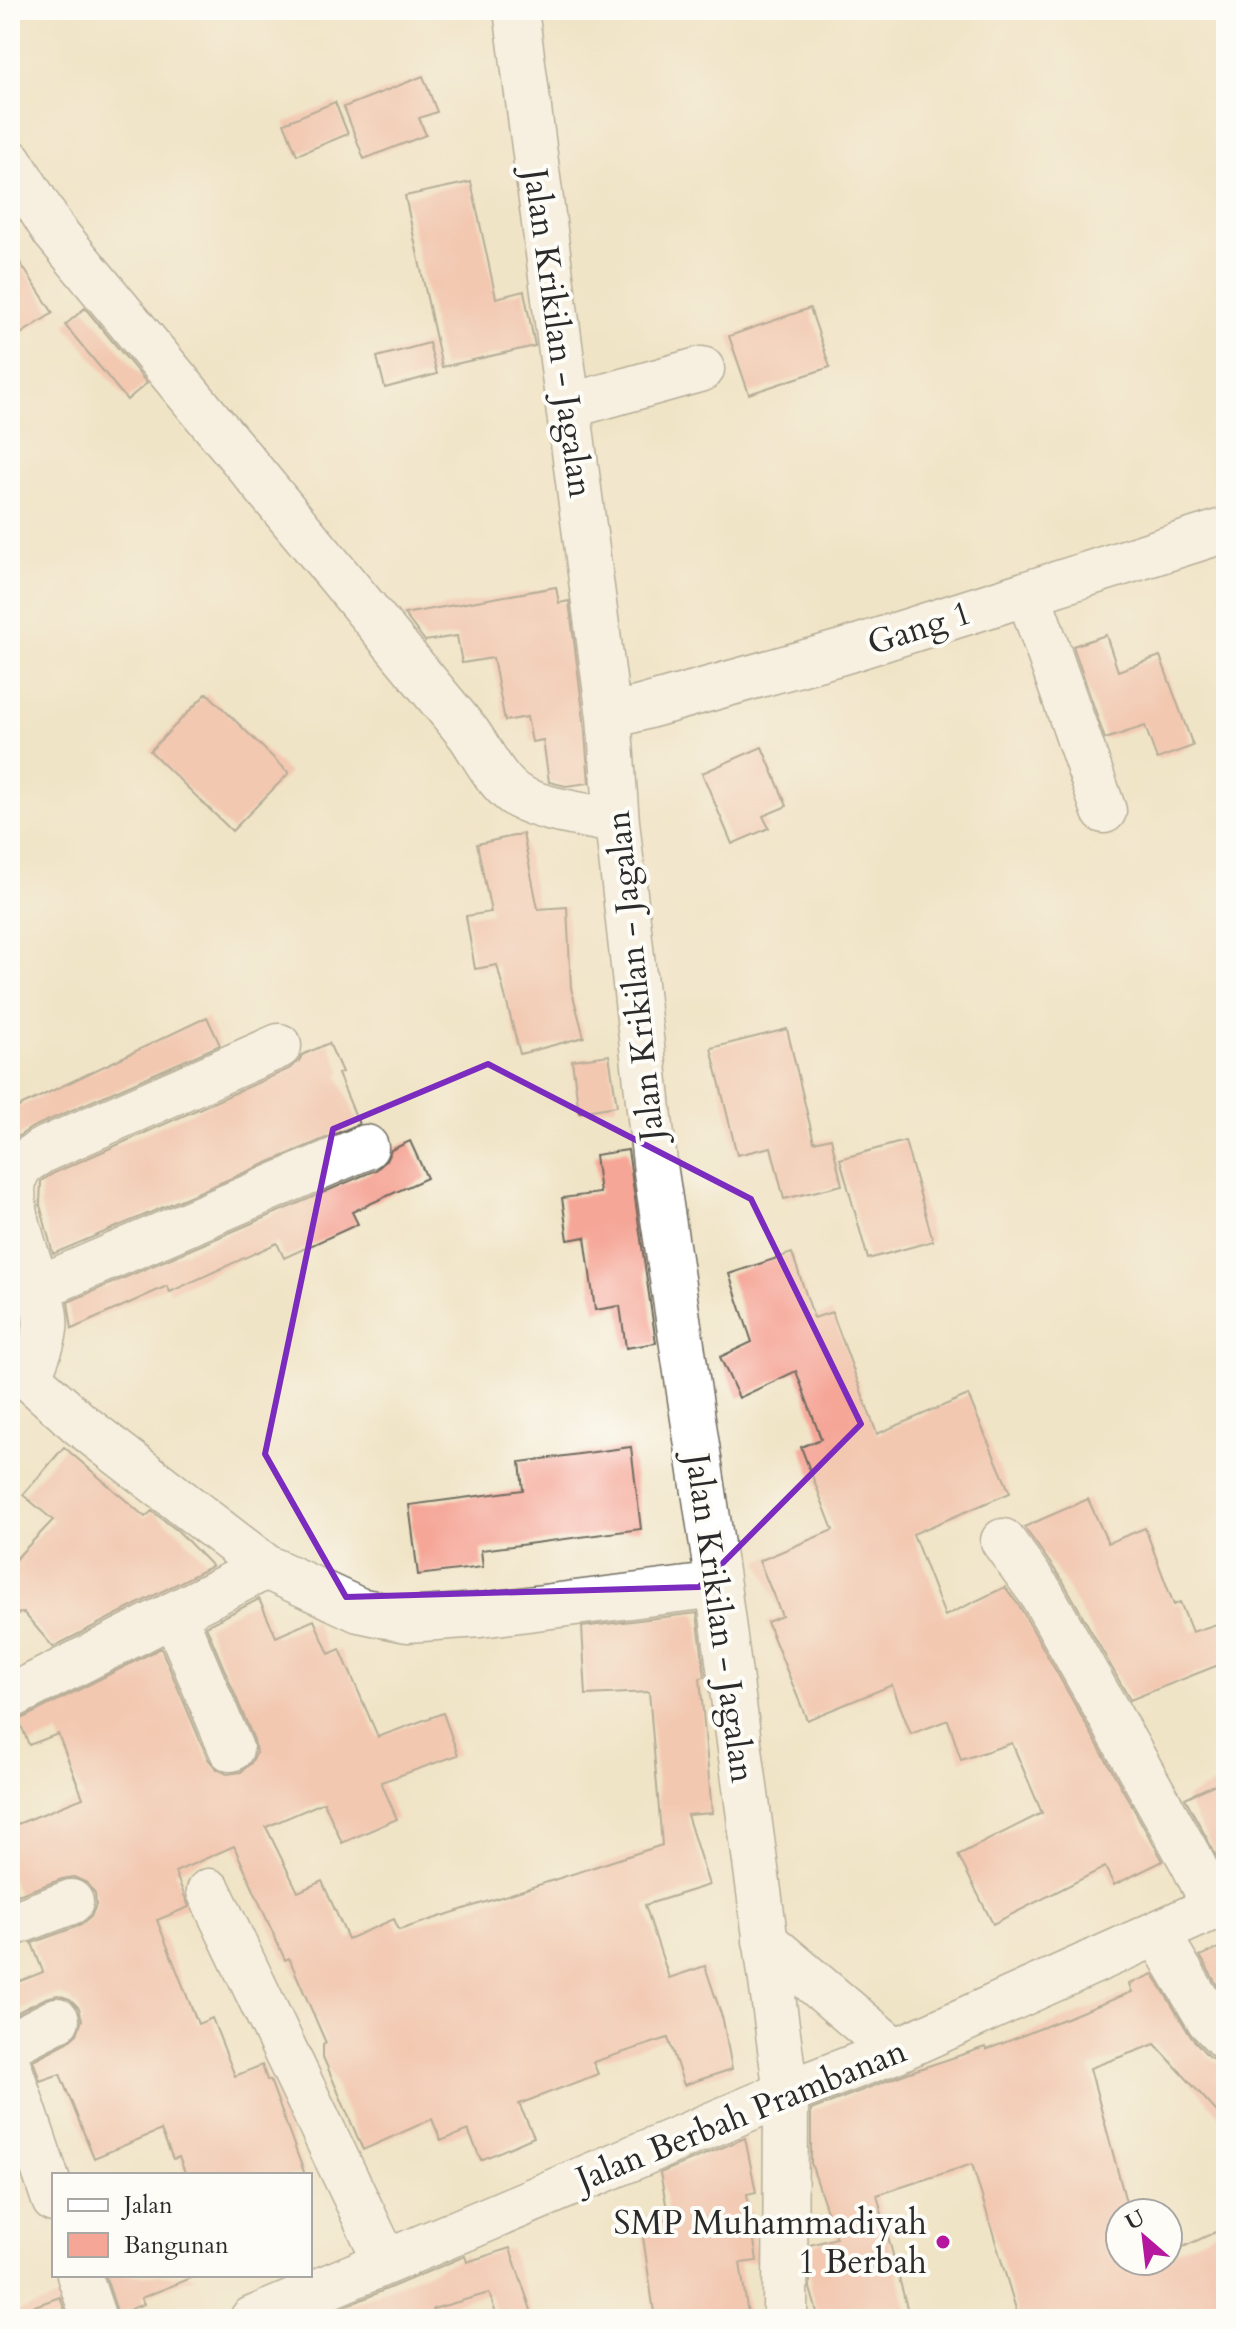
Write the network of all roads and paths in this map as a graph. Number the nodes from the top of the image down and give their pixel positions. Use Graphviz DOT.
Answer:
graph roads {
  1 [pos="516,10"];
  2 [pos="10,161"];
  3 [pos="702,369"];
  4 [pos="569,406"];
  5 [pos="1226,530"];
  6 [pos="1028,593"];
  7 [pos="609,717"];
  8 [pos="1104,811"];
  9 [pos="617,822"];
  10 [pos="279,1046"];
  11 [pos="366,1147"];
  12 [pos="38,1288"];
  13 [pos="20,1373"];
  14 [pos="1003,1541"];
  15 [pos="266,1567"];
  16 [pos="718,1585"];
  17 [pos="174,1614"];
  18 [pos="10,1697"];
  19 [pos="231,1749"];
  20 [pos="209,1891"];
  21 [pos="71,1902"];
  22 [pos="1220,1905"];
  23 [pos="10,1925"];
  24 [pos="1158,1934"];
  25 [pos="765,1941"];
  26 [pos="57,2020"];
  27 [pos="1226,2038"];
  28 [pos="10,2044"];
  29 [pos="895,2051"];
  30 [pos="10,2069"];
  31 [pos="786,2093"];
  32 [pos="52,2194"];
  33 [pos="386,2262"];
  34 [pos="80,2277"];
  35 [pos="94,2319"];
  36 [pos="252,2319"];
  37 [pos="785,2319"];
  1 -- 4 [label="street, Jalan Krikilan - Jagalan"];
  2 -- 9 [label="street"];
  3 -- 4 [label="street"];
  4 -- 7 [label="street, Jalan Krikilan - Jagalan"];
  5 -- 6 [label="street, Gang 1"];
  6 -- 7 [label="street, Gang 1"];
  6 -- 8 [label="street"];
  7 -- 9 [label="street, Jalan Krikilan - Jagalan"];
  9 -- 16 [label="street, Jalan Krikilan - Jagalan"];
  10 -- 12 [label="street"];
  11 -- 12 [label="street"];
  12 -- 13 [label="street"];
  13 -- 15 [label="street"];
  14 -- 22 [label="street"];
  15 -- 16 [label="street"];
  15 -- 17 [label="street"];
  16 -- 25 [label="street, Jalan Krikilan - Jagalan"];
  17 -- 18 [label="street"];
  17 -- 19 [label="street"];
  20 -- 33 [label="street"];
  21 -- 23 [label="street"];
  22 -- 24 [label="street, Jalan Berbah Prambanan"];
  24 -- 27 [label="street"];
  24 -- 29 [label="street, Jalan Berbah Prambanan"];
  25 -- 29 [label="street"];
  25 -- 31 [label="street, Jalan Krikilan - Jagalan"];
  26 -- 28 [label="street"];
  29 -- 31 [label="street, Jalan Berbah Prambanan"];
  30 -- 32 [label="street"];
  31 -- 33 [label="street, Jalan Berbah Prambanan"];
  31 -- 37 [label="street, Jalan Krikilan - Jagalan"];
  33 -- 36 [label="street, Jalan Berbah Prambanan"];
  34 -- 35 [label="street"];
}
